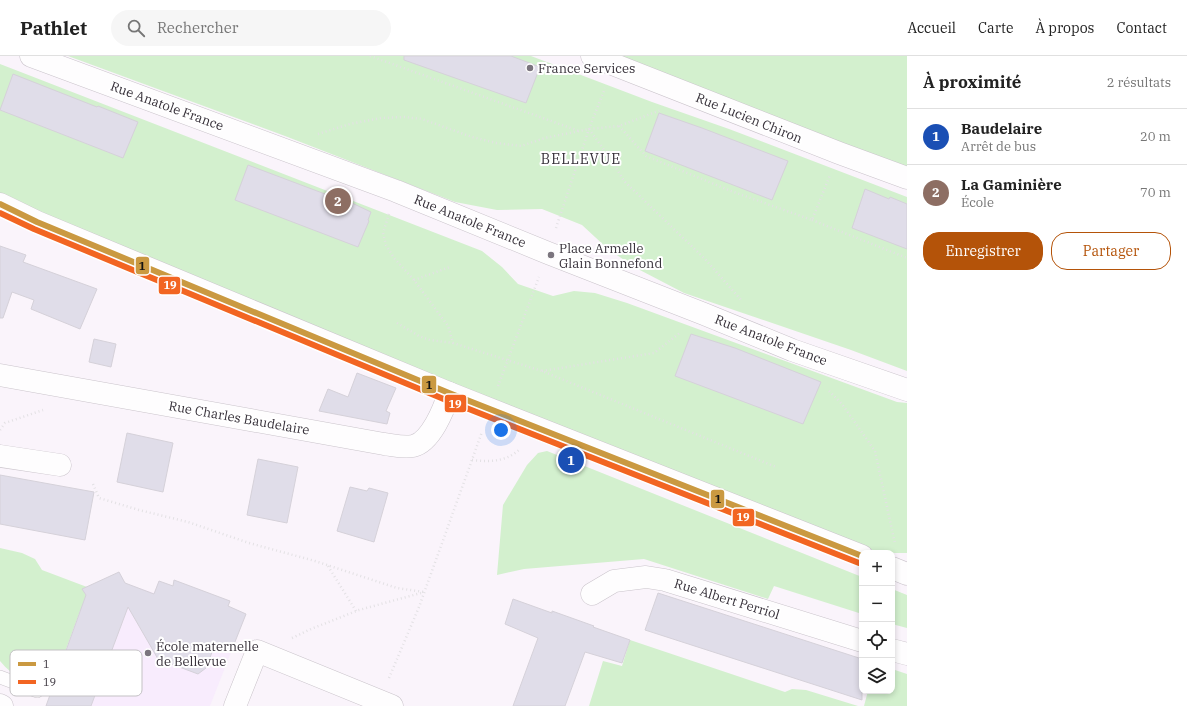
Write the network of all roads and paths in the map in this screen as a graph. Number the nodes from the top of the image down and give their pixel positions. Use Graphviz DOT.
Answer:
graph roads {
  1 [pos="31,56"];
  2 [pos="370,56"];
  3 [pos="592,56"];
  4 [pos="603,94"];
  5 [pos="662,110"];
  6 [pos="619,126"];
  7 [pos="589,130"];
  8 [pos="579,131"];
  9 [pos="280,147"];
  10 [pos="839,154"];
  11 [pos="907,178"];
  12 [pos="396,191"];
  13 [pos="0,204"];
  14 [pos="560,217"];
  15 [pos="812,220"];
  16 [pos="907,258"];
  17 [pos="450,267"];
  18 [pos="414,280"];
  19 [pos="532,296"];
  20 [pos="704,314"];
  21 [pos="397,323"];
  22 [pos="453,343"];
  23 [pos="508,360"];
  24 [pos="542,371"];
  25 [pos="0,375"];
  26 [pos="56,385"];
  27 [pos="907,390"];
  28 [pos="449,393"];
  29 [pos="490,409"];
  30 [pos="533,426"];
  31 [pos="0,430"];
  32 [pos="0,456"];
  33 [pos="472,460"];
  34 [pos="60,465"];
  35 [pos="776,467"];
  36 [pos="94,484"];
  37 [pos="859,555"];
  38 [pos="327,565"];
  39 [pos="895,569"];
  40 [pos="907,574"];
  41 [pos="424,592"];
  42 [pos="592,594"];
  43 [pos="356,611"];
  44 [pos="859,639"];
  45 [pos="257,651"];
  46 [pos="895,651"];
  47 [pos="907,654"];
  48 [pos="0,677"];
  49 [pos="10,681"];
  50 [pos="386,703"];
  51 [pos="235,706"];
  1 -- 9 [label="street, Rue Anatole France"];
  2 -- 8 [label="path"];
  3 -- 10 [label="street, Rue Lucien Chiron"];
  4 -- 7 [label="path"];
  5 -- 6 [label="path"];
  6 -- 7 [label="path"];
  6 -- 15 [label="path"];
  7 -- 8 [label="path"];
  7 -- 14 [label="path"];
  8 -- 9 [label="path"];
  9 -- 12 [label="street, Rue Anatole France"];
  10 -- 11 [label="street, Rue Lucien Chiron"];
  10 -- 15 [label="path"];
  12 -- 18 [label="path"];
  12 -- 20 [label="street, Rue Anatole France"];
  13 -- 28 [label="street"];
  15 -- 16 [label="path"];
  17 -- 18 [label="path"];
  18 -- 22 [label="path"];
  19 -- 23 [label="path"];
  20 -- 24 [label="path"];
  20 -- 27 [label="street, Rue Anatole France"];
  21 -- 22 [label="path"];
  22 -- 23 [label="path"];
  23 -- 24 [label="path"];
  23 -- 29 [label="path"];
  24 -- 35 [label="path"];
  25 -- 26 [label="street, Rue Charles Baudelaire"];
  26 -- 28 [label="street, Rue Charles Baudelaire"];
  26 -- 31 [label="path"];
  28 -- 29 [label="street"];
  29 -- 30 [label="street"];
  29 -- 33 [label="path"];
  30 -- 33 [label="path"];
  30 -- 37 [label="street"];
  32 -- 34 [label="street"];
  33 -- 41 [label="path"];
  36 -- 38 [label="path"];
  38 -- 41 [label="path"];
  38 -- 43 [label="path"];
  39 -- 40 [label="street"];
  41 -- 43 [label="path"];
  41 -- 50 [label="path"];
  42 -- 44 [label="street, Rue Albert Perriol"];
  43 -- 45 [label="path"];
  45 -- 50 [label="street"];
  45 -- 51 [label="street"];
  46 -- 47 [label="street"];
  48 -- 49 [label="lane"];
}
